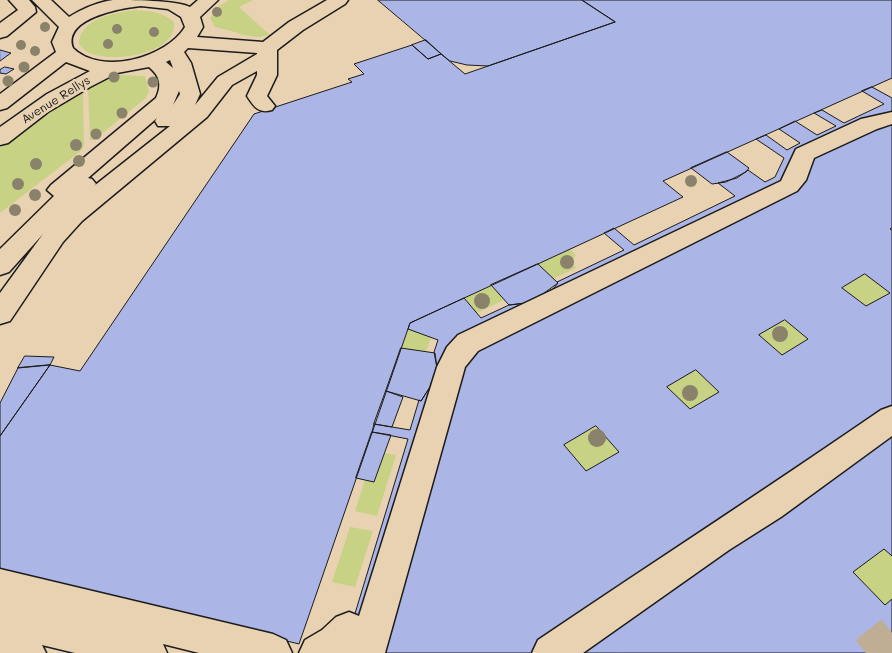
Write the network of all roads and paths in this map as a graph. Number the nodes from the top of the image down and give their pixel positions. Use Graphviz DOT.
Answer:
graph roads {
  1 [pos="18,0"];
  2 [pos="41,0"];
  3 [pos="64,0"];
  4 [pos="210,0"];
  5 [pos="339,0"];
  6 [pos="143,1"];
  7 [pos="92,12"];
  8 [pos="69,27"];
  9 [pos="0,32"];
  10 [pos="184,38"];
  11 [pos="271,49"];
  12 [pos="66,53"];
  13 [pos="151,60"];
  14 [pos="114,67"];
  15 [pos="235,75"];
  16 [pos="0,104"];
  17 [pos="265,106"];
  18 [pos="892,118"];
  19 [pos="0,138"];
  20 [pos="0,240"];
  21 [pos="0,266"];
  22 [pos="0,314"];
  23 [pos="892,419"];
  24 [pos="0,586"];
  25 [pos="0,616"];
  26 [pos="358,642"];
  27 [pos="0,646"];
  28 [pos="27,653"];
  29 [pos="148,653"];
  30 [pos="273,653"];
  31 [pos="318,653"];
  32 [pos="551,653"];
  1 -- 9 [label="street"];
  2 -- 8 [label="street"];
  3 -- 7 [label="street"];
  4 -- 10 [label="street"];
  5 -- 11 [label="street"];
  6 -- 7 [label="street"];
  6 -- 10 [label="street"];
  7 -- 8 [label="street"];
  8 -- 12 [label="street"];
  10 -- 11 [label="street"];
  10 -- 13 [label="street"];
  10 -- 15 [label="street"];
  10 -- 21 [label="street"];
  11 -- 15 [label="street"];
  11 -- 17 [label="street"];
  12 -- 14 [label="street"];
  12 -- 16 [label="street, Avenue Rellys"];
  13 -- 14 [label="street"];
  13 -- 20 [label="street"];
  14 -- 19 [label="street, Avenue Rellys"];
  15 -- 22 [label="street"];
  18 -- 26 [label="street"];
  23 -- 32 [label="street"];
  24 -- 30 [label="street"];
  25 -- 29 [label="street"];
  26 -- 31 [label="street"];
  27 -- 28 [label="street"];
}
